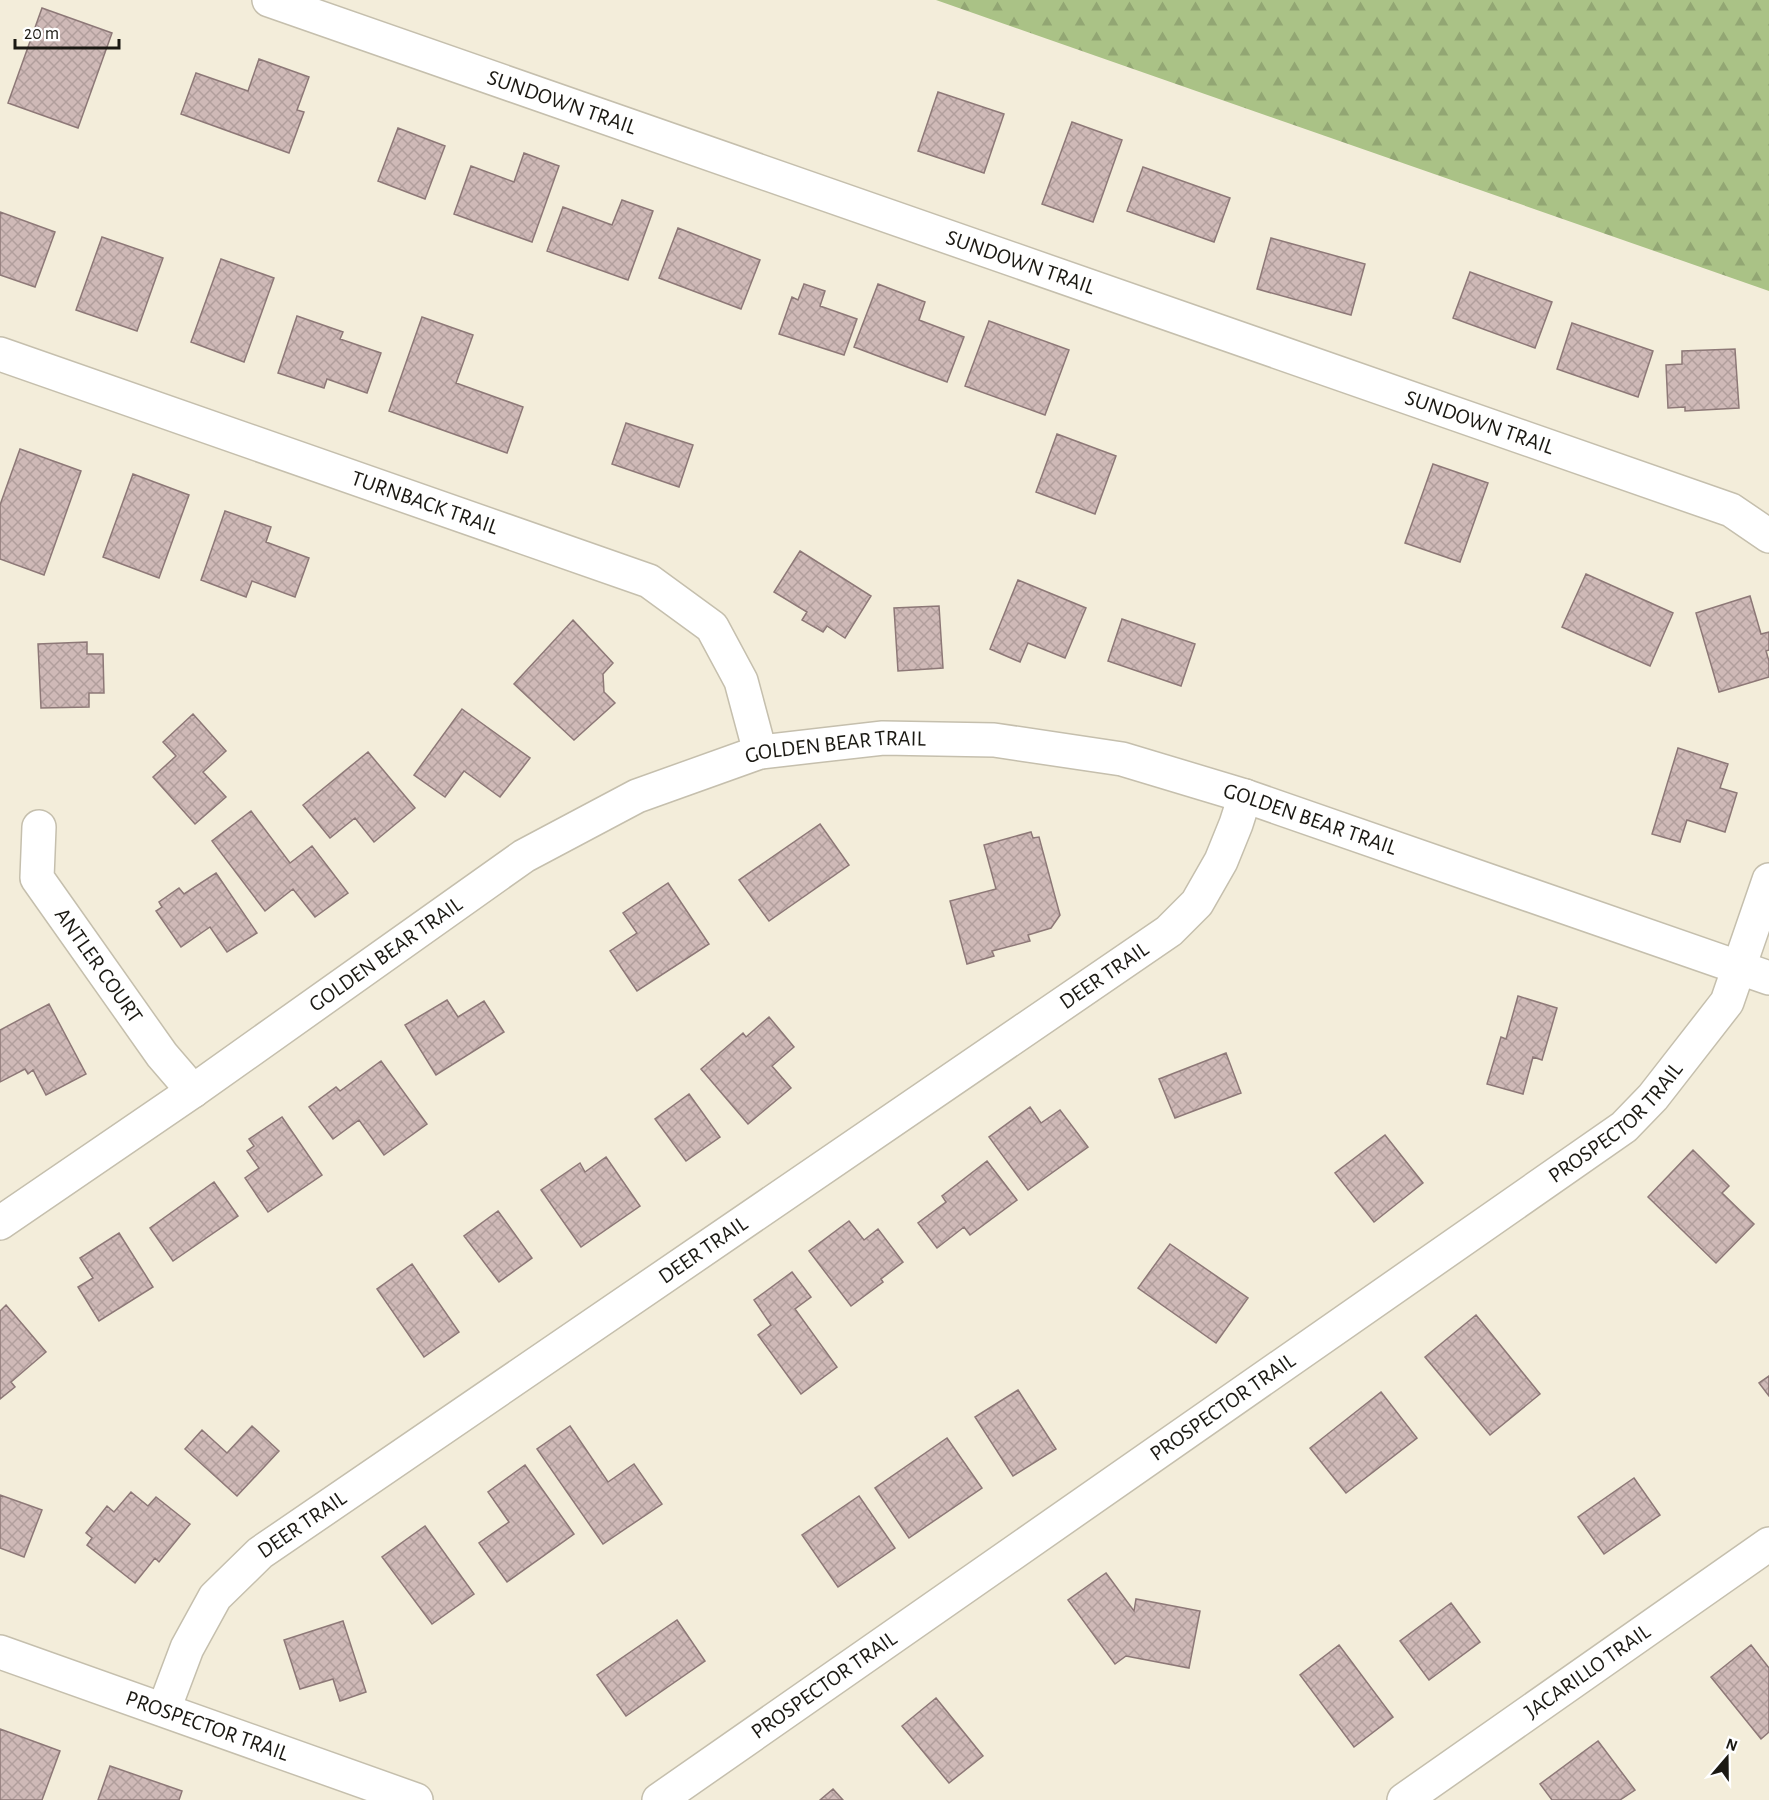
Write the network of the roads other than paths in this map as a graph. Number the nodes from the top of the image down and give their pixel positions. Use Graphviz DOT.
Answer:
graph roads {
  1 [pos="269,0"];
  2 [pos="0,354"];
  3 [pos="1769,536"];
  4 [pos="760,752"];
  5 [pos="1245,796"];
  6 [pos="39,827"];
  7 [pos="1769,880"];
  8 [pos="1754,972"];
  9 [pos="193,1091"];
  10 [pos="0,1223"];
  11 [pos="1769,1544"];
  12 [pos="0,1652"];
  13 [pos="164,1709"];
  14 [pos="416,1800"];
  15 [pos="659,1800"];
  16 [pos="1404,1800"];
  1 -- 3 [label="street, SUNDOWN TRAIL"];
  2 -- 4 [label="street, TURNBACK TRAIL"];
  4 -- 5 [label="street, GOLDEN BEAR TRAIL"];
  4 -- 9 [label="street, GOLDEN BEAR TRAIL"];
  5 -- 8 [label="street, GOLDEN BEAR TRAIL"];
  5 -- 13 [label="street, DEER TRAIL"];
  6 -- 9 [label="street, ANTLER COURT"];
  7 -- 8 [label="street"];
  8 -- 15 [label="street, PROSPECTOR TRAIL"];
  9 -- 10 [label="street, GOLDEN BEAR TRAIL"];
  11 -- 16 [label="street, JACARILLO TRAIL"];
  12 -- 13 [label="street, PROSPECTOR TRAIL"];
  13 -- 14 [label="street, PROSPECTOR TRAIL"];
}
